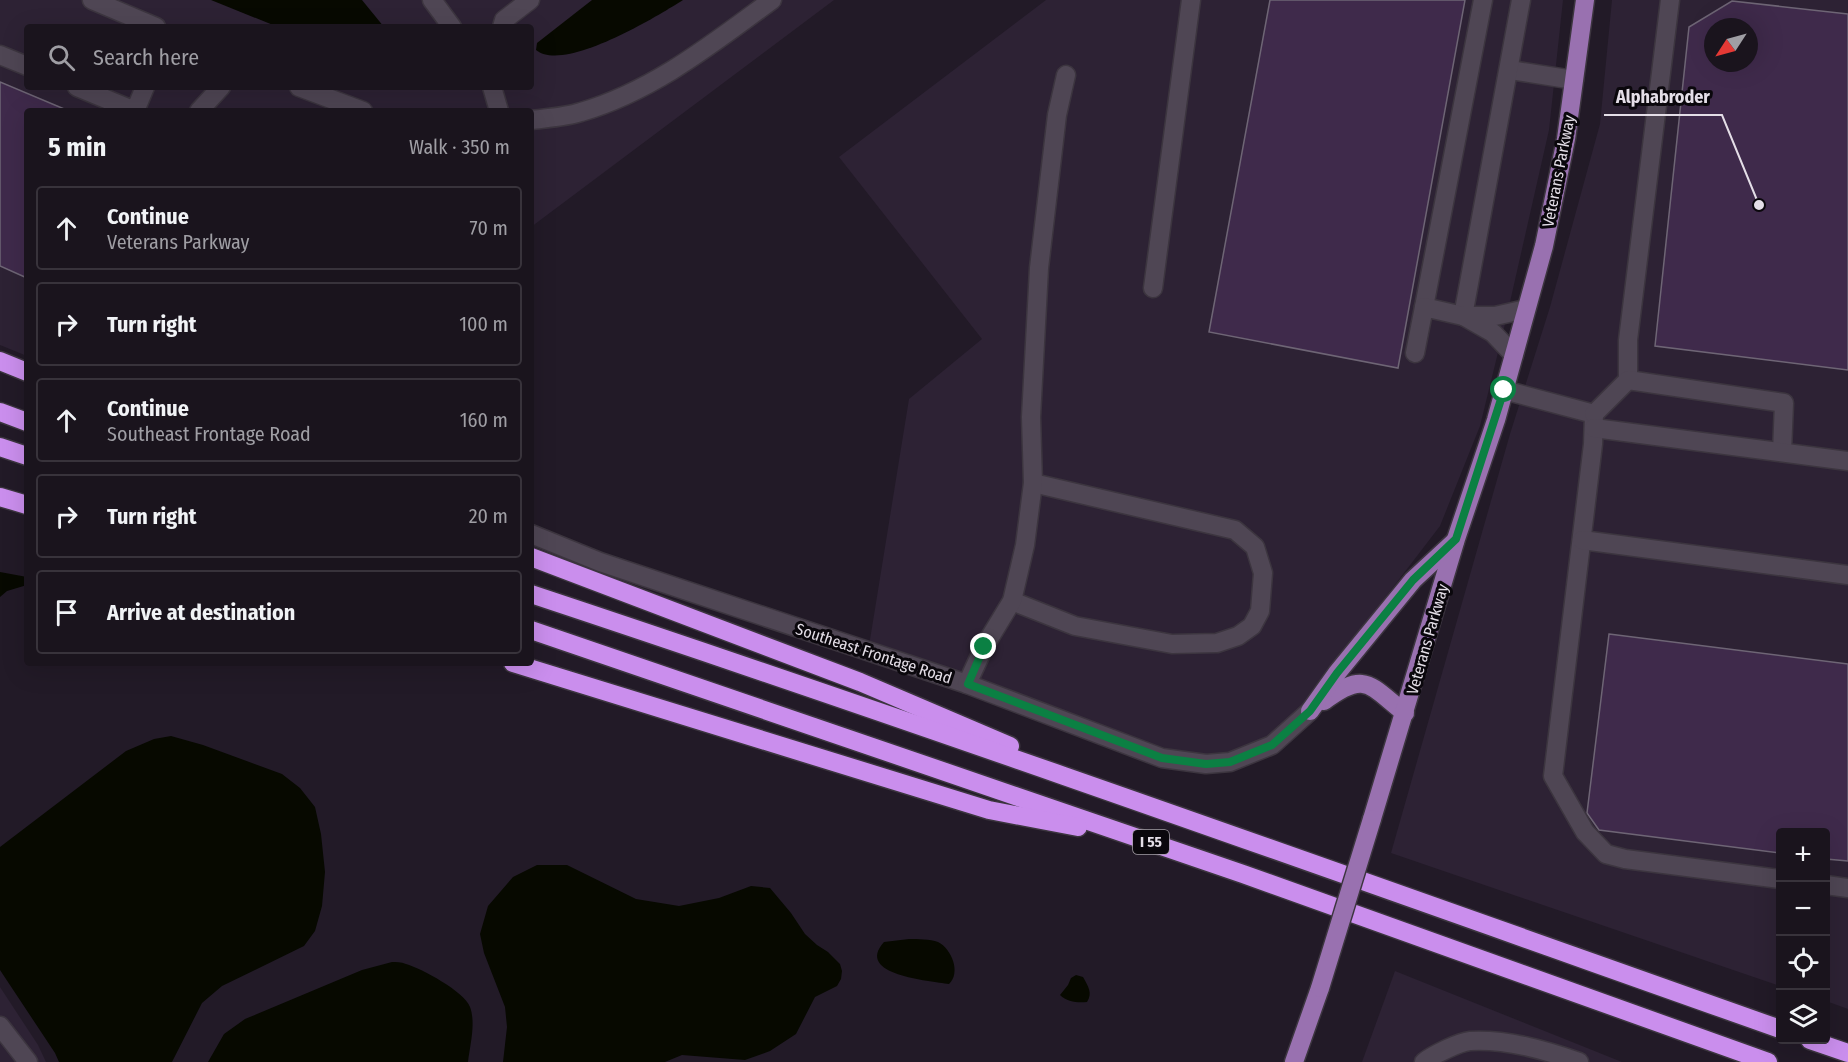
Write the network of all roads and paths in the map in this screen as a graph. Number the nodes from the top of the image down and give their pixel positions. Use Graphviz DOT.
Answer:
graph roads {
  1 [pos="92,0"];
  2 [pos="432,0"];
  3 [pos="530,0"];
  4 [pos="772,0"];
  5 [pos="1191,0"];
  6 [pos="1483,0"];
  7 [pos="1521,0"];
  8 [pos="1585,0"];
  9 [pos="1670,0"];
  10 [pos="149,24"];
  11 [pos="450,24"];
  12 [pos="503,24"];
  13 [pos="0,55"];
  14 [pos="24,65"];
  15 [pos="1510,70"];
  16 [pos="1066,75"];
  17 [pos="1574,80"];
  18 [pos="84,90"];
  19 [pos="144,90"];
  20 [pos="218,90"];
  21 [pos="307,90"];
  22 [pos="493,90"];
  23 [pos="128,108"];
  24 [pos="136,108"];
  25 [pos="202,108"];
  26 [pos="355,108"];
  27 [pos="498,108"];
  28 [pos="534,120"];
  29 [pos="1153,288"];
  30 [pos="1424,307"];
  31 [pos="1527,309"];
  32 [pos="1463,316"];
  33 [pos="1415,353"];
  34 [pos="1514,355"];
  35 [pos="0,361"];
  36 [pos="24,371"];
  37 [pos="1628,381"];
  38 [pos="1504,390"];
  39 [pos="0,412"];
  40 [pos="24,421"];
  41 [pos="1594,421"];
  42 [pos="0,447"];
  43 [pos="1782,452"];
  44 [pos="24,455"];
  45 [pos="1848,461"];
  46 [pos="1033,483"];
  47 [pos="0,497"];
  48 [pos="24,505"];
  49 [pos="534,535"];
  50 [pos="1456,539"];
  51 [pos="1582,540"];
  52 [pos="534,558"];
  53 [pos="1848,575"];
  54 [pos="534,595"];
  55 [pos="1012,601"];
  56 [pos="534,631"];
  57 [pos="523,666"];
  58 [pos="968,684"];
  59 [pos="1310,711"];
  60 [pos="1405,713"];
  61 [pos="1152,807"];
  62 [pos="1144,840"];
  63 [pos="1776,878"];
  64 [pos="1830,886"];
  65 [pos="1848,888"];
  66 [pos="0,1026"];
  67 [pos="1776,1028"];
  68 [pos="1822,1044"];
  69 [pos="1848,1053"];
  70 [pos="28,1062"];
  71 [pos="1294,1062"];
  72 [pos="1424,1062"];
  73 [pos="1579,1062"];
  74 [pos="1768,1062"];
  1 -- 10 [label="street"];
  2 -- 11 [label="street"];
  3 -- 12 [label="street"];
  4 -- 28 [label="street"];
  5 -- 29 [label="street"];
  6 -- 30 [label="street"];
  7 -- 15 [label="street"];
  8 -- 17 [label="main road, Veterans Parkway"];
  9 -- 37 [label="street"];
  13 -- 14 [label="street"];
  15 -- 17 [label="street"];
  15 -- 32 [label="street"];
  16 -- 46 [label="street"];
  17 -- 31 [label="main road, Veterans Parkway"];
  18 -- 23 [label="street"];
  19 -- 24 [label="street"];
  20 -- 25 [label="street"];
  21 -- 26 [label="street"];
  22 -- 27 [label="street"];
  30 -- 32 [label="street"];
  30 -- 33 [label="street"];
  31 -- 32 [label="street"];
  31 -- 34 [label="main road, Veterans Parkway"];
  32 -- 34 [label="street"];
  34 -- 38 [label="main road, Veterans Parkway"];
  35 -- 36 [label="highway"];
  37 -- 41 [label="street"];
  37 -- 43 [label="street"];
  38 -- 41 [label="street"];
  38 -- 50 [label="main road, Veterans Parkway"];
  39 -- 40 [label="highway"];
  41 -- 43 [label="street"];
  41 -- 51 [label="street"];
  42 -- 44 [label="highway"];
  43 -- 45 [label="street"];
  46 -- 55 [label="street"];
  46 -- 55 [label="street"];
  47 -- 48 [label="highway"];
  49 -- 58 [label="street, Southeast Frontage Road"];
  50 -- 59 [label="main road"];
  50 -- 60 [label="main road, Veterans Parkway"];
  51 -- 53 [label="street"];
  51 -- 63 [label="street"];
  52 -- 61 [label="highway"];
  54 -- 61 [label="highway, I 55"];
  55 -- 58 [label="street"];
  56 -- 62 [label="highway, I 55"];
  57 -- 62 [label="highway"];
  58 -- 59 [label="street, Southeast Frontage Road"];
  59 -- 60 [label="main road"];
  60 -- 71 [label="main road, Veterans Parkway, bridge"];
  61 -- 67 [label="highway, I 55"];
  62 -- 74 [label="highway, I 55"];
  64 -- 65 [label="street"];
  66 -- 70 [label="street"];
  68 -- 69 [label="highway"];
  72 -- 73 [label="street"];
}
